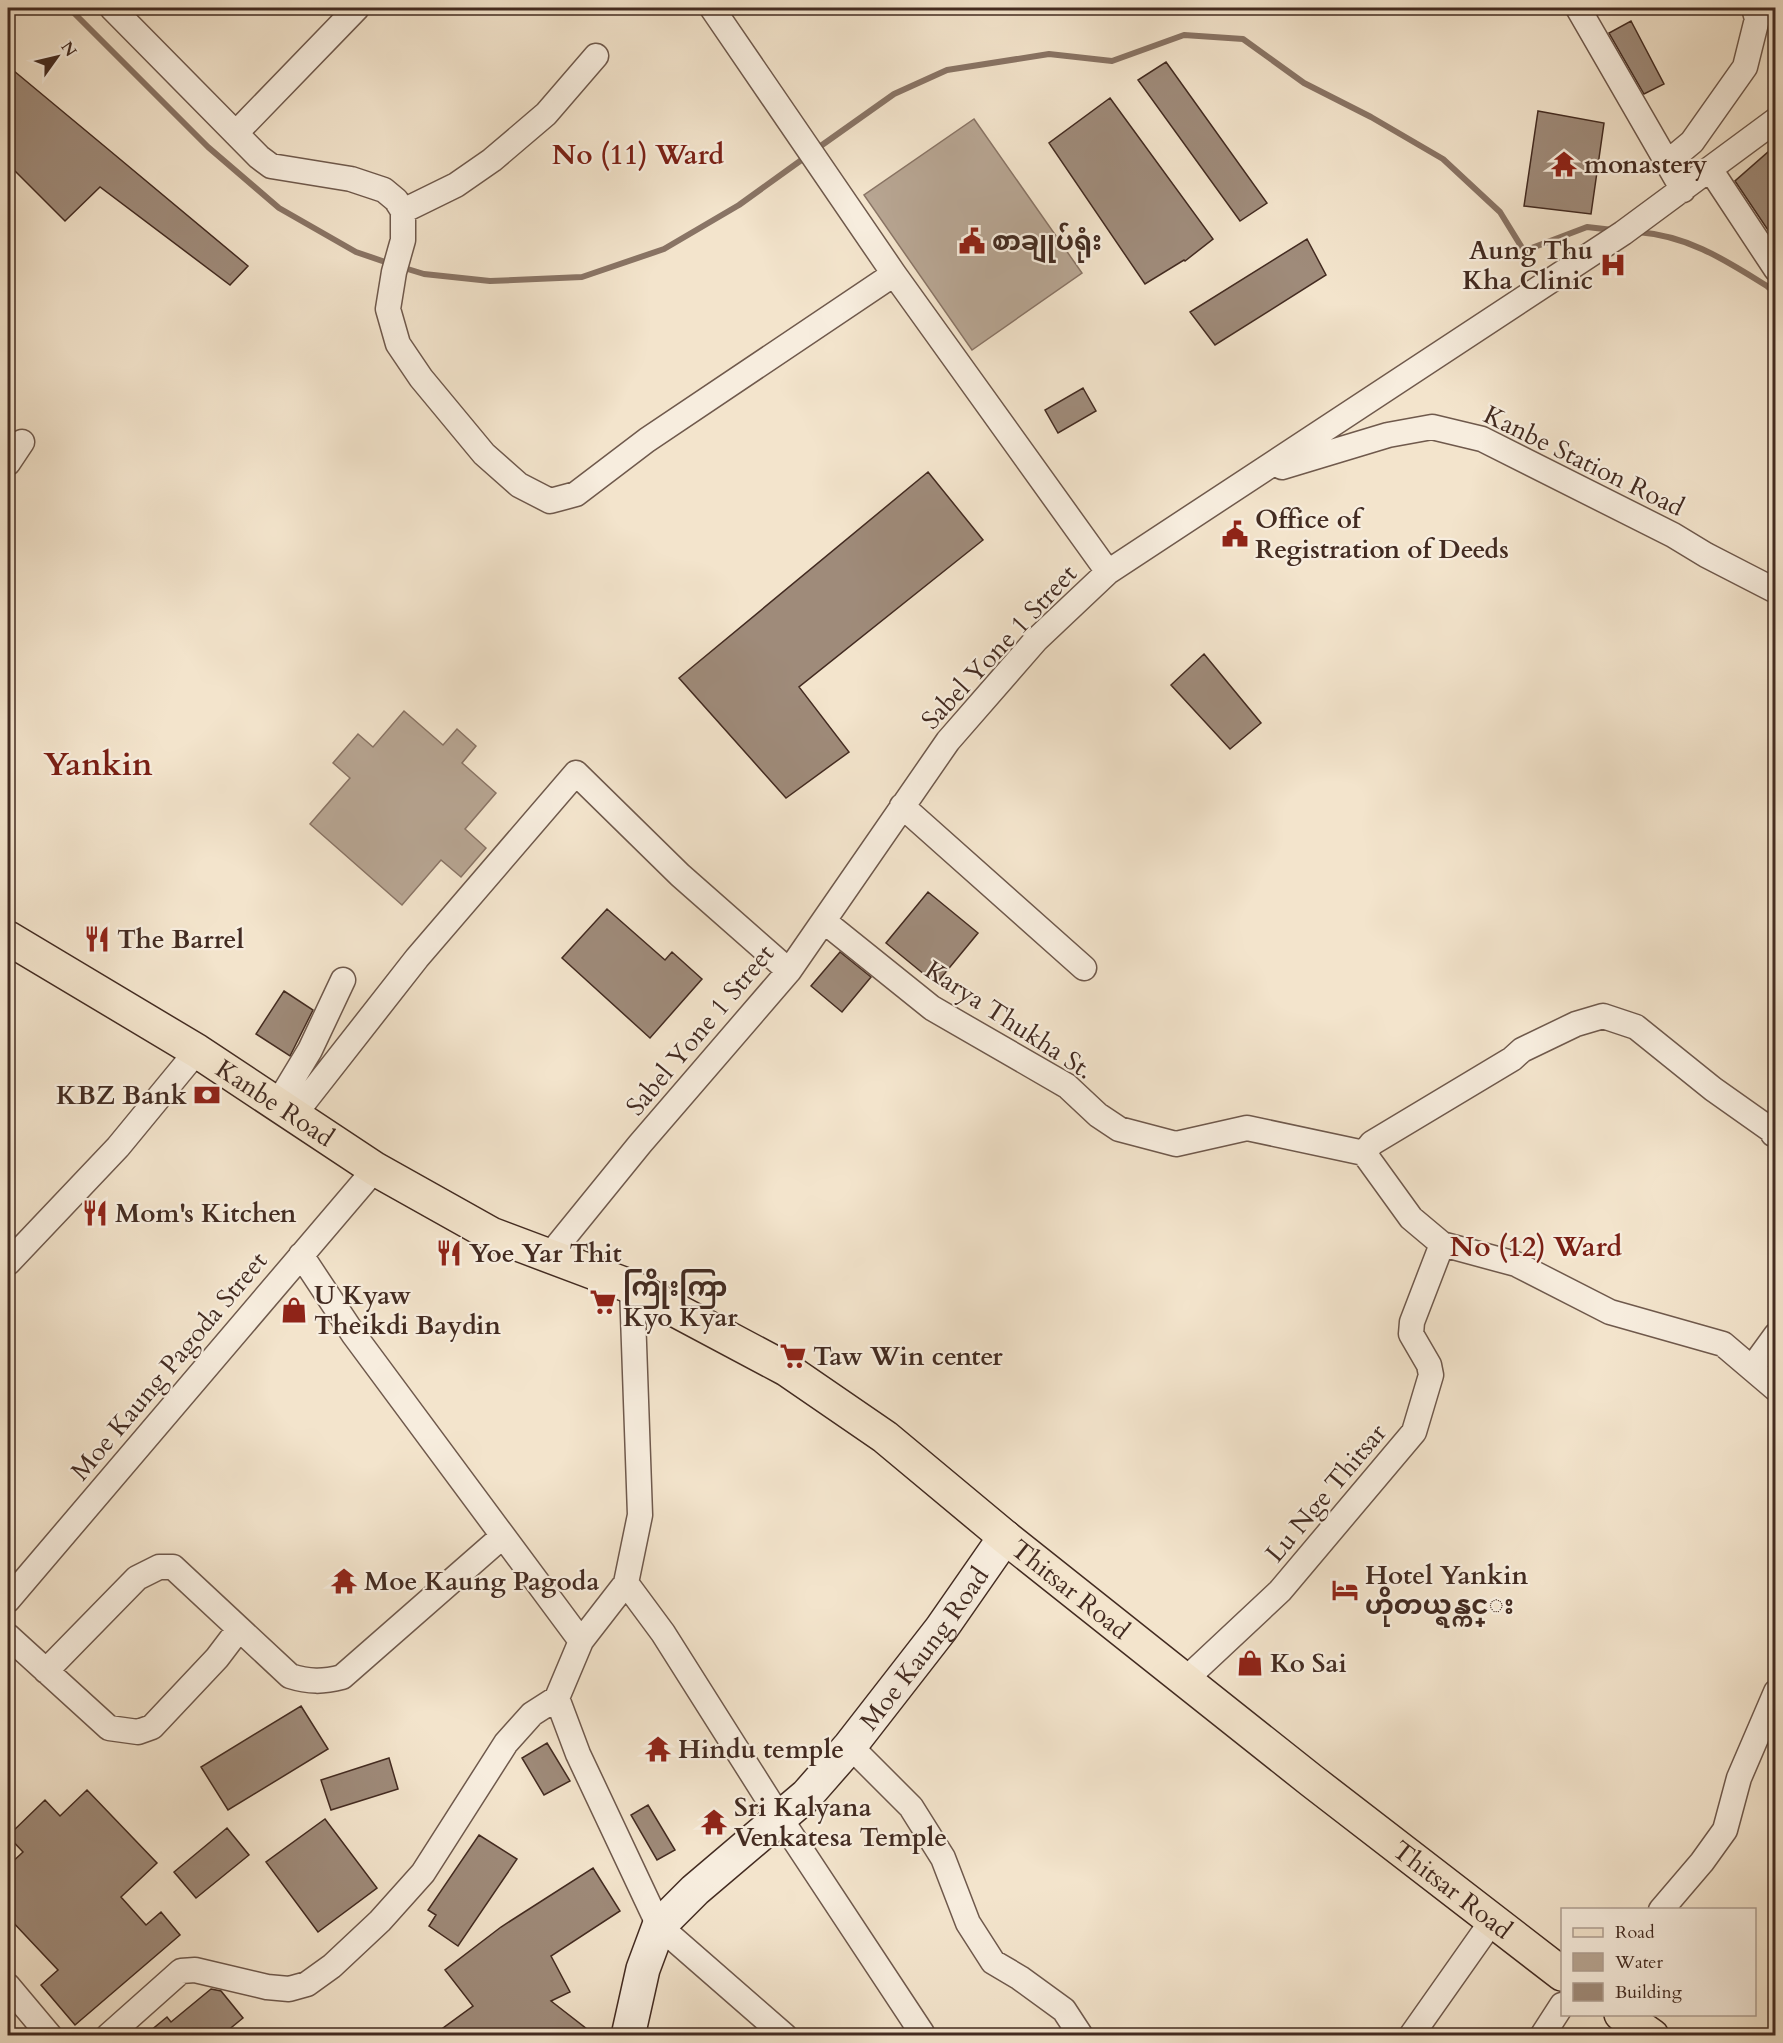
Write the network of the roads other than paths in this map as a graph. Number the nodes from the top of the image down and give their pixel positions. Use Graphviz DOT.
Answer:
graph roads {
  1 [pos="112,8"];
  2 [pos="357,8"];
  3 [pos="712,8"];
  4 [pos="1578,8"];
  5 [pos="1754,8"];
  6 [pos="596,56"];
  7 [pos="1776,120"];
  8 [pos="236,133"];
  9 [pos="1668,162"];
  10 [pos="1710,169"];
  11 [pos="1683,190"];
  12 [pos="403,211"];
  13 [pos="1776,269"];
  14 [pos="894,274"];
  15 [pos="22,442"];
  16 [pos="8,463"];
  17 [pos="1254,476"];
  18 [pos="1108,572"];
  19 [pos="1776,591"];
  20 [pos="902,806"];
  21 [pos="825,922"];
  22 [pos="8,938"];
  23 [pos="1084,968"];
  24 [pos="789,971"];
  25 [pos="343,980"];
  26 [pos="197,1052"];
  27 [pos="286,1109"];
  28 [pos="1773,1134"];
  29 [pos="1364,1153"];
  30 [pos="375,1168"];
  31 [pos="1442,1244"];
  32 [pos="301,1255"];
  33 [pos="549,1256"];
  34 [pos="8,1263"];
  35 [pos="632,1287"];
  36 [pos="1776,1335"];
  37 [pos="1752,1368"];
  38 [pos="1776,1389"];
  39 [pos="503,1536"];
  40 [pos="1005,1537"];
  41 [pos="626,1582"];
  42 [pos="8,1600"];
  43 [pos="239,1629"];
  44 [pos="8,1636"];
  45 [pos="580,1641"];
  46 [pos="46,1671"];
  47 [pos="1186,1679"];
  48 [pos="1776,1692"];
  49 [pos="557,1698"];
  50 [pos="850,1746"];
  51 [pos="780,1818"];
  52 [pos="1663,1908"];
  53 [pos="1492,1921"];
  54 [pos="659,1926"];
  55 [pos="1561,1973"];
  56 [pos="8,1986"];
  57 [pos="1561,2008"];
  58 [pos="1624,2016"];
  59 [pos="922,2033"];
  60 [pos="50,2036"];
  61 [pos="108,2036"];
  62 [pos="628,2036"];
  63 [pos="785,2036"];
  64 [pos="1081,2036"];
  65 [pos="1411,2036"];
  66 [pos="1542,2036"];
  67 [pos="1652,2036"];
  1 -- 8 [label="street"];
  2 -- 8 [label="street"];
  3 -- 14 [label="street"];
  4 -- 9 [label="street"];
  5 -- 9 [label="street"];
  6 -- 12 [label="street"];
  7 -- 10 [label="street, Sabel Yone 1 Street"];
  8 -- 12 [label="street"];
  9 -- 11 [label="street"];
  10 -- 11 [label="street, Sabel Yone 1 Street"];
  10 -- 13 [label="street"];
  11 -- 17 [label="street, Sabel Yone 1 Street"];
  12 -- 14 [label="street"];
  14 -- 18 [label="street"];
  15 -- 16 [label="street"];
  17 -- 18 [label="street, Sabel Yone 1 Street"];
  17 -- 19 [label="street, Kanbe Station Road"];
  18 -- 20 [label="street, Sabel Yone 1 Street"];
  20 -- 21 [label="street, Sabel Yone 1 Street"];
  20 -- 23 [label="street"];
  21 -- 24 [label="street, Sabel Yone 1 Street"];
  21 -- 29 [label="street, Karya Thukha St."];
  22 -- 26 [label="main road, Kanbe Road"];
  24 -- 27 [label="street"];
  24 -- 33 [label="street, Sabel Yone 1 Street"];
  25 -- 27 [label="street"];
  26 -- 27 [label="main road, Kanbe Road"];
  26 -- 34 [label="street"];
  27 -- 30 [label="main road, Kanbe Road"];
  28 -- 29 [label="street"];
  29 -- 31 [label="street"];
  30 -- 32 [label="street, Moe Kaung Pagoda Street"];
  30 -- 33 [label="main road, Kanbe Road"];
  31 -- 37 [label="street"];
  31 -- 47 [label="street, Lu Nge Thitsar"];
  32 -- 39 [label="street"];
  32 -- 42 [label="street, Moe Kaung Pagoda Street"];
  33 -- 35 [label="main road, Thitsar Road"];
  35 -- 40 [label="main road, Thitsar Road"];
  35 -- 41 [label="street"];
  36 -- 37 [label="street"];
  37 -- 38 [label="street"];
  39 -- 43 [label="street"];
  39 -- 45 [label="street"];
  40 -- 47 [label="main road, Thitsar Road"];
  40 -- 50 [label="main road, Moe Kaung Road"];
  41 -- 45 [label="street"];
  41 -- 51 [label="street"];
  43 -- 46 [label="street"];
  43 -- 46 [label="street"];
  44 -- 46 [label="street"];
  45 -- 49 [label="street"];
  47 -- 53 [label="main road, Thitsar Road"];
  48 -- 52 [label="street"];
  49 -- 54 [label="street"];
  49 -- 61 [label="street"];
  50 -- 51 [label="main road, Moe Kaung Road"];
  50 -- 64 [label="street"];
  51 -- 54 [label="main road, Moe Kaung Road"];
  51 -- 59 [label="street"];
  53 -- 55 [label="main road, Thitsar Road"];
  53 -- 65 [label="street"];
  54 -- 62 [label="main road, Moe Kaung Road"];
  54 -- 63 [label="street"];
  56 -- 60 [label="street"];
  57 -- 66 [label="street"];
  58 -- 67 [label="main road"];
}
